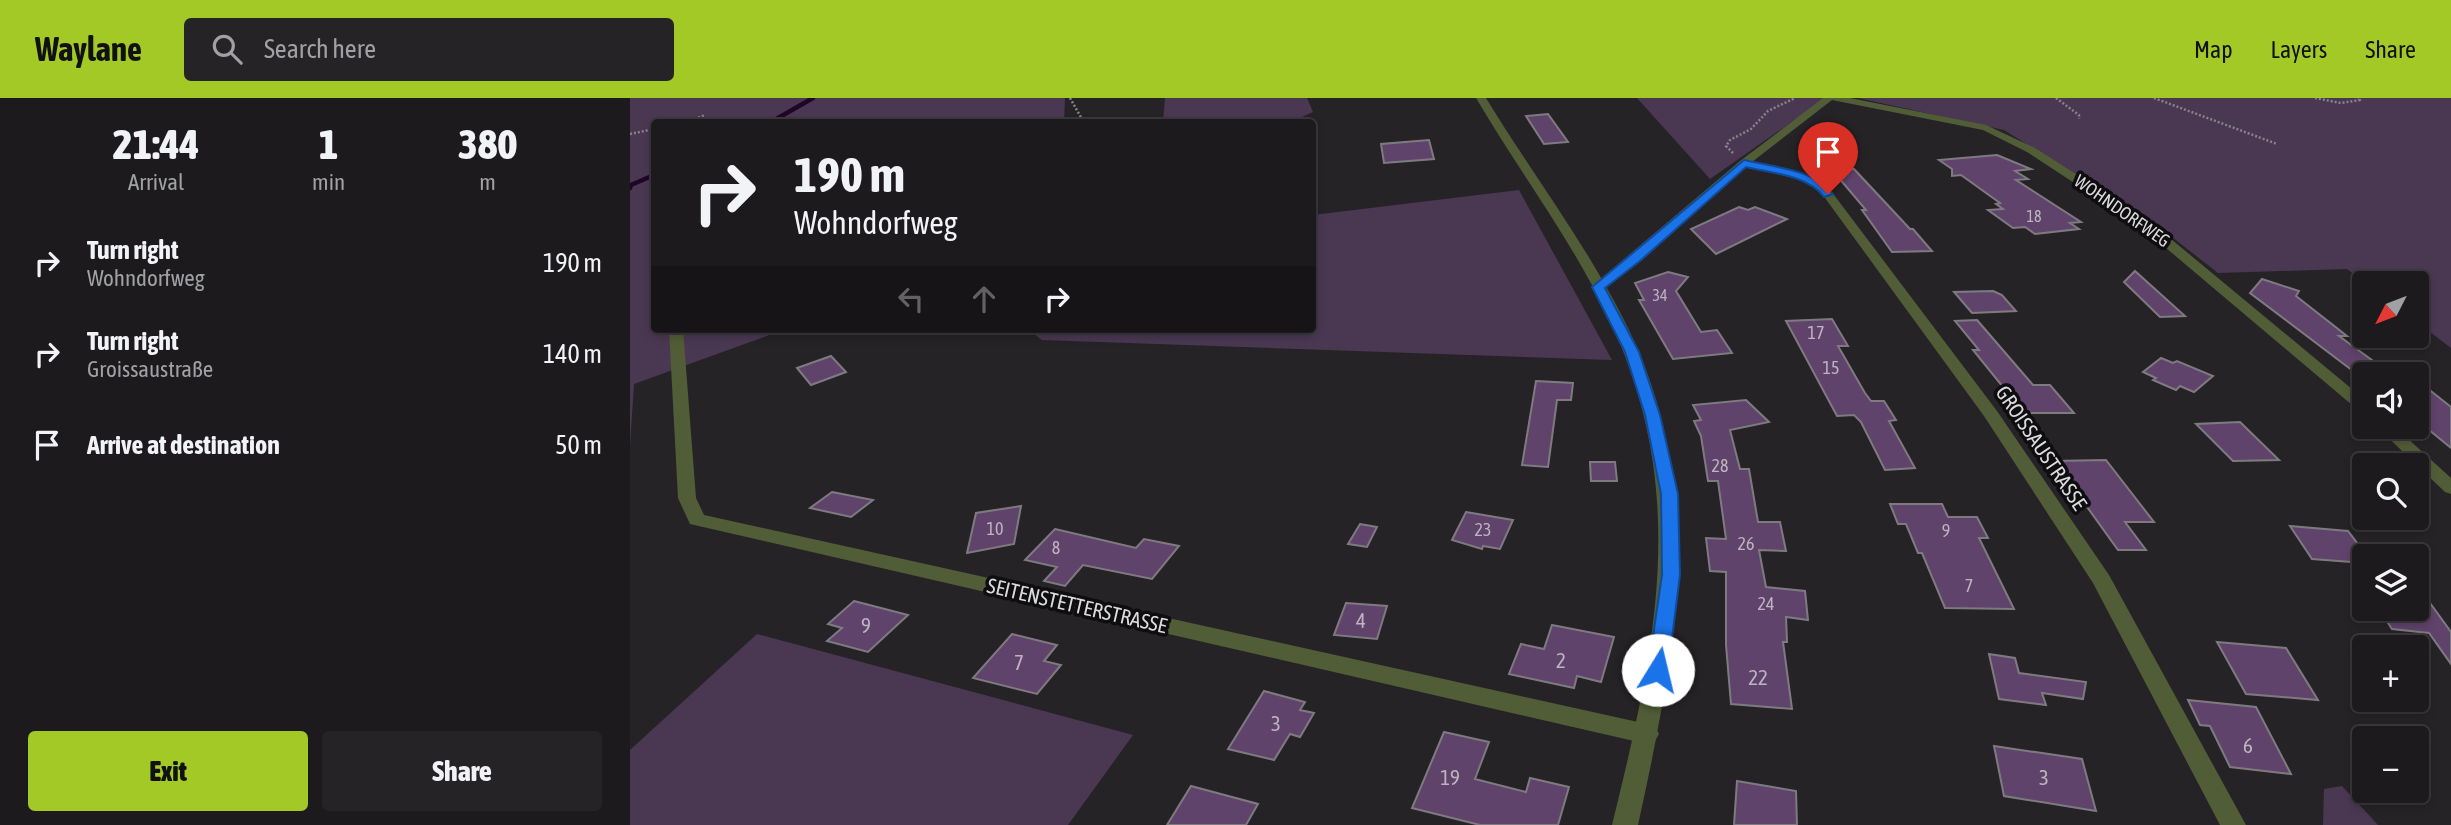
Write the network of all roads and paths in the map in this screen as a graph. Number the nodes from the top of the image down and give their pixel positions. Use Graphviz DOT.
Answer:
graph roads {
  1 [pos="1070,98"];
  2 [pos="1481,98"];
  3 [pos="1795,98"];
  4 [pos="1829,98"];
  5 [pos="1836,98"];
  6 [pos="2056,98"];
  7 [pos="2154,98"];
  8 [pos="2315,98"];
  9 [pos="2358,98"];
  10 [pos="705,115"];
  11 [pos="695,119"];
  12 [pos="1082,119"];
  13 [pos="2079,119"];
  14 [pos="651,130"];
  15 [pos="630,134"];
  16 [pos="2277,144"];
  17 [pos="1744,163"];
  18 [pos="1598,287"];
  19 [pos="676,333"];
  20 [pos="2352,397"];
  21 [pos="2398,439"];
  22 [pos="2451,488"];
  23 [pos="1647,734"];
  24 [pos="1625,825"];
  25 [pos="2233,825"];
  1 -- 12 [label="path"];
  2 -- 18 [label="street"];
  3 -- 17 [label="path"];
  4 -- 17 [label="street"];
  5 -- 20 [label="street, WOHNDORFWEG"];
  6 -- 13 [label="path"];
  7 -- 16 [label="path"];
  8 -- 9 [label="path"];
  10 -- 11 [label="path"];
  14 -- 15 [label="path"];
  17 -- 18 [label="street"];
  17 -- 25 [label="street, GROISSAUSTRASSE"];
  18 -- 23 [label="street"];
  19 -- 23 [label="street, SEITENSTETTERSTRASSE"];
  21 -- 22 [label="street"];
  23 -- 24 [label="street"];
}
